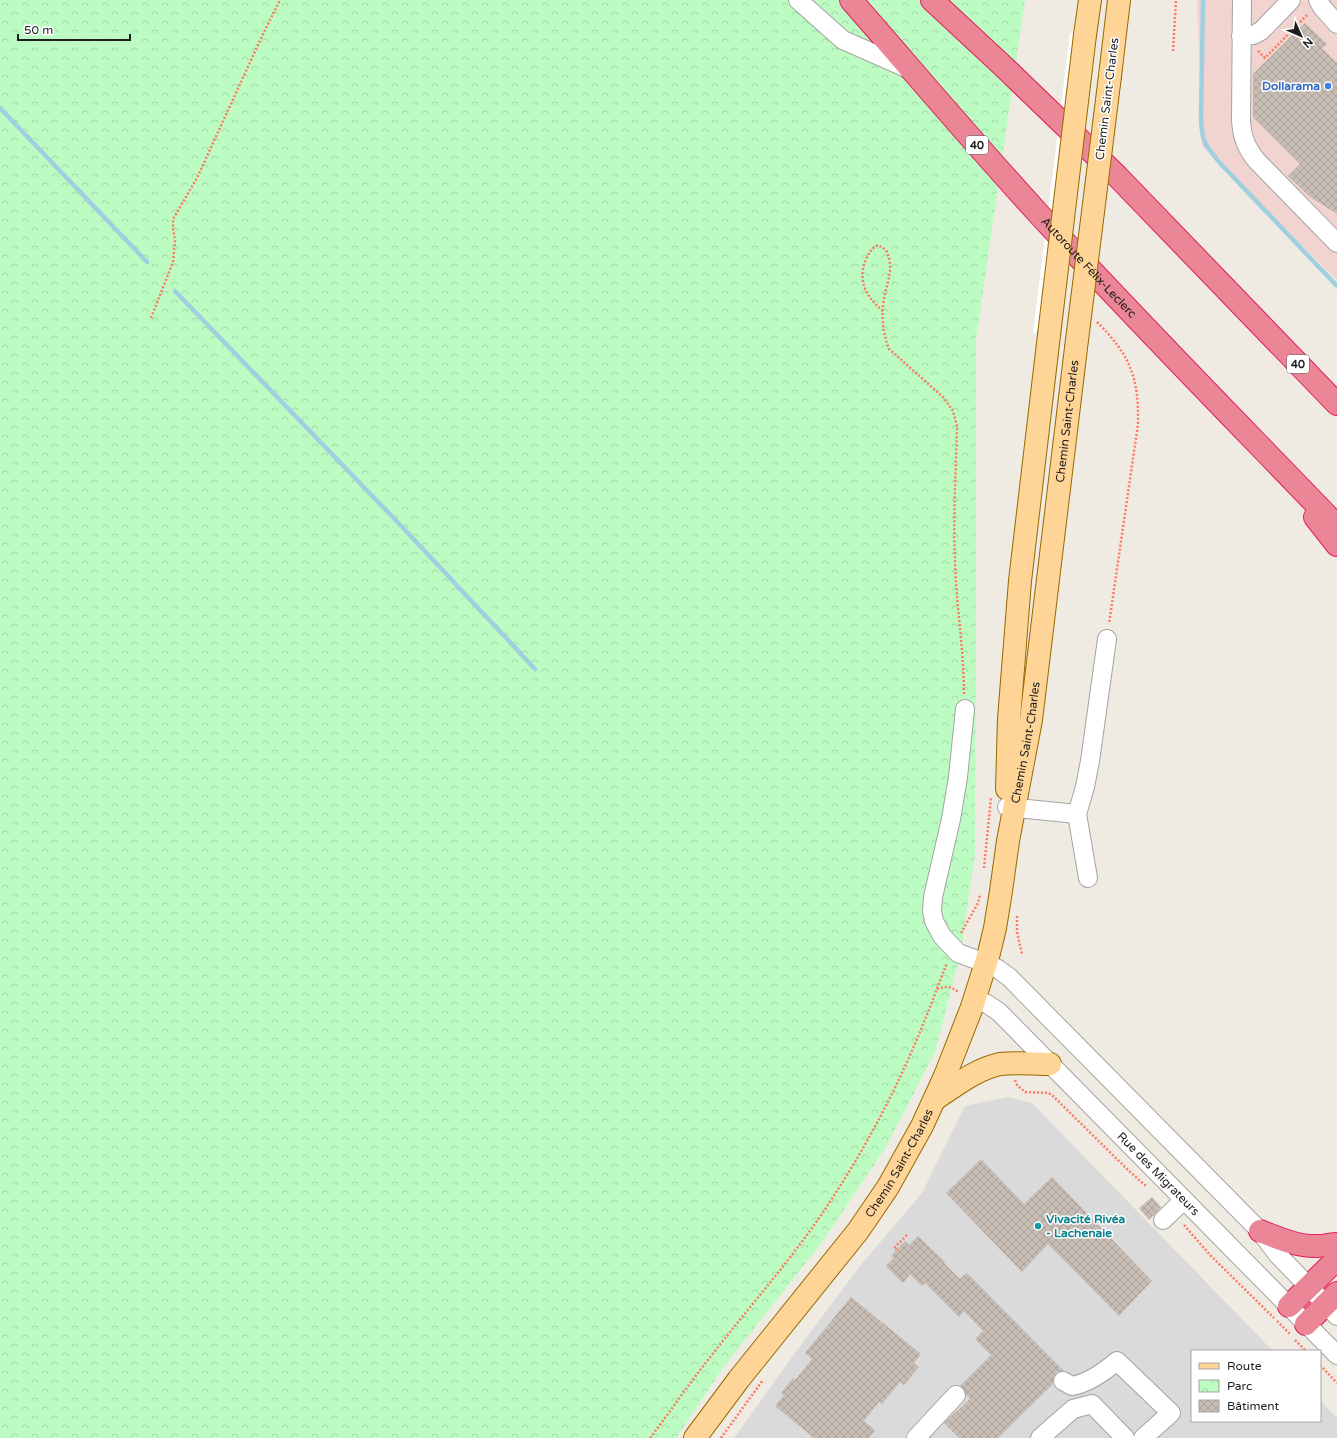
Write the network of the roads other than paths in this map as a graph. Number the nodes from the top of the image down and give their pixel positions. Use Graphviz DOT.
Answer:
graph roads {
  1 [pos="798,0"];
  2 [pos="852,0"];
  3 [pos="932,0"];
  4 [pos="1090,0"];
  5 [pos="1119,0"];
  6 [pos="1242,0"];
  7 [pos="1291,0"];
  8 [pos="1314,7"];
  9 [pos="1337,24"];
  10 [pos="1241,36"];
  11 [pos="912,70"];
  12 [pos="1301,206"];
  13 [pos="1337,228"];
  14 [pos="1337,243"];
  15 [pos="1337,404"];
  16 [pos="1266,454"];
  17 [pos="1337,526"];
  18 [pos="1337,546"];
  19 [pos="1107,639"];
  20 [pos="965,709"];
  21 [pos="1011,807"];
  22 [pos="1077,814"];
  23 [pos="1088,878"];
  24 [pos="986,963"];
  25 [pos="968,996"];
  26 [pos="1050,1064"];
  27 [pos="934,1099"];
  28 [pos="1184,1200"];
  29 [pos="1163,1220"];
  30 [pos="1260,1231"];
  31 [pos="1337,1244"];
  32 [pos="1337,1259"];
  33 [pos="1308,1288"];
  34 [pos="1333,1305"];
  35 [pos="1289,1306"];
  36 [pos="1306,1324"];
  37 [pos="1337,1355"];
  38 [pos="1063,1381"];
  39 [pos="956,1396"];
  40 [pos="922,1436"];
  41 [pos="695,1438"];
  42 [pos="1040,1438"];
  43 [pos="1125,1438"];
  44 [pos="1143,1438"];
  1 -- 11 [label="street"];
  2 -- 11 [label="highway, Autoroute Félix-Leclerc / 40"];
  3 -- 15 [label="highway, 40"];
  4 -- 21 [label="main road, Chemin Saint-Charles, bridge"];
  5 -- 21 [label="main road, Chemin Saint-Charles, bridge"];
  6 -- 10 [label="street"];
  7 -- 10 [label="street"];
  8 -- 9 [label="street"];
  10 -- 12 [label="street"];
  11 -- 16 [label="highway, Autoroute Félix-Leclerc / 40"];
  12 -- 13 [label="street"];
  12 -- 14 [label="street"];
  16 -- 17 [label="highway, Autoroute Félix-Leclerc / 40"];
  16 -- 18 [label="highway"];
  19 -- 22 [label="street"];
  20 -- 24 [label="street"];
  21 -- 22 [label="street"];
  21 -- 24 [label="main road, Chemin Saint-Charles"];
  22 -- 23 [label="street"];
  24 -- 25 [label="main road, Chemin Saint-Charles"];
  24 -- 30 [label="street"];
  25 -- 26 [label="street, Rue des Migrateurs"];
  25 -- 27 [label="main road, Chemin Saint-Charles"];
  26 -- 27 [label="main road"];
  26 -- 28 [label="street, Rue des Migrateurs"];
  27 -- 41 [label="main road, Chemin Saint-Charles"];
  28 -- 29 [label="street"];
  28 -- 35 [label="street, Rue des Migrateurs"];
  30 -- 31 [label="highway"];
  30 -- 33 [label="street"];
  32 -- 33 [label="highway"];
  33 -- 34 [label="street"];
  33 -- 35 [label="highway"];
  34 -- 36 [label="highway"];
  35 -- 36 [label="street, Rue des Migrateurs"];
  36 -- 37 [label="street, Rue des Migrateurs"];
  38 -- 44 [label="street"];
  39 -- 40 [label="street"];
  42 -- 43 [label="street"];
}
